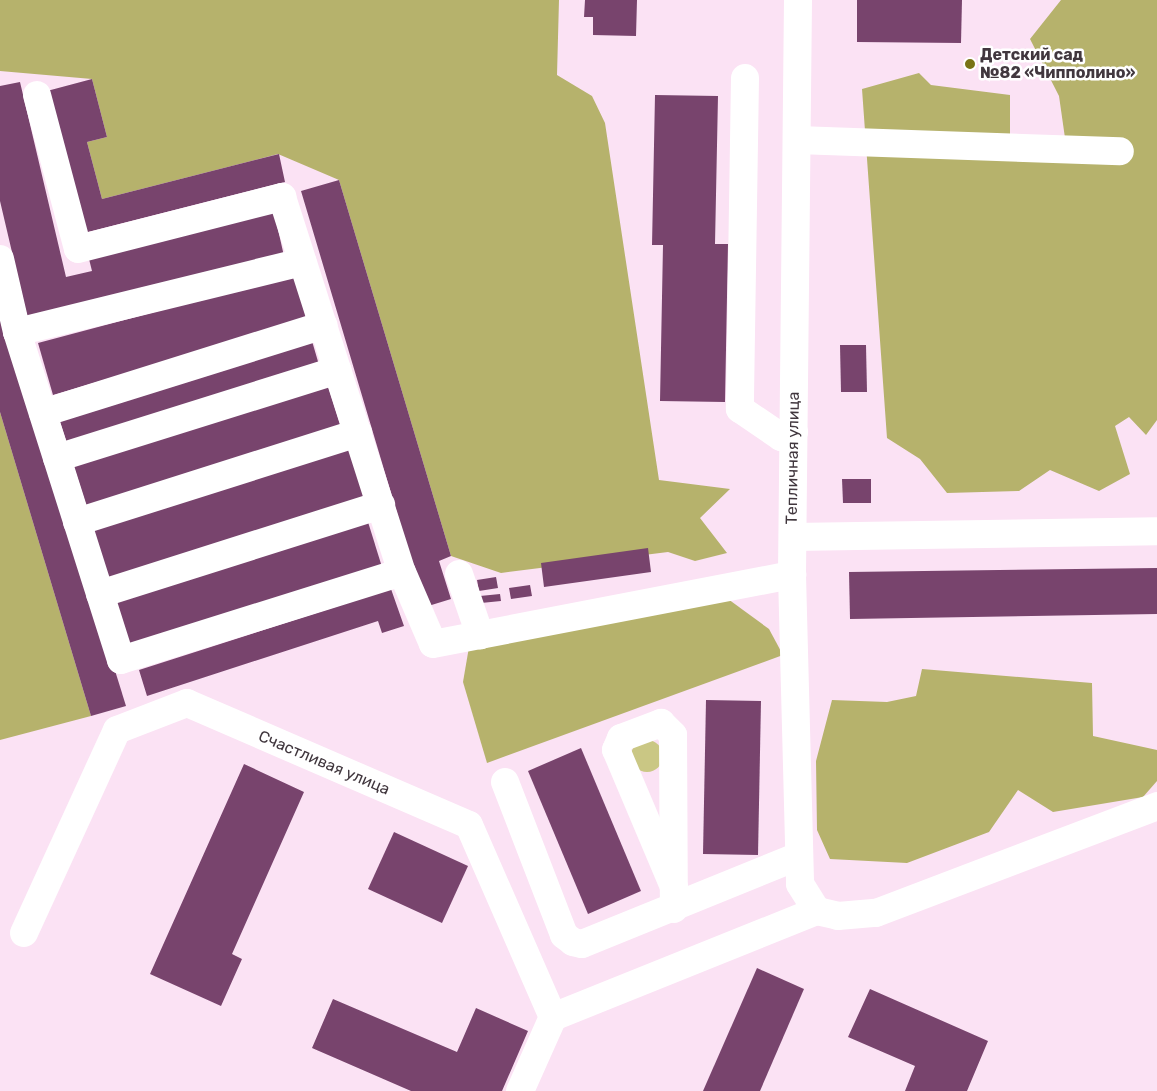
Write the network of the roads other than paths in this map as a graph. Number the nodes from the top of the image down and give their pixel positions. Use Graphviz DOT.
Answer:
graph roads {
  1 [pos="798,0"];
  2 [pos="745,78"];
  3 [pos="37,95"];
  4 [pos="796,140"];
  5 [pos="1120,151"];
  6 [pos="0,259"];
  7 [pos="303,262"];
  8 [pos="323,325"];
  9 [pos="17,332"];
  10 [pos="338,370"];
  11 [pos="43,413"];
  12 [pos="794,432"];
  13 [pos="358,433"];
  14 [pos="57,458"];
  15 [pos="381,505"];
  16 [pos="77,522"];
  17 [pos="1157,531"];
  18 [pos="793,537"];
  19 [pos="402,572"];
  20 [pos="459,574"];
  21 [pos="792,575"];
  22 [pos="100,594"];
  23 [pos="480,635"];
  24 [pos="505,782"];
  25 [pos="1157,806"];
  26 [pos="799,856"];
  27 [pos="674,898"];
  28 [pos="817,910"];
  29 [pos="24,933"];
  30 [pos="553,1017"];
  31 [pos="520,1091"];
  1 -- 4 [label="street, Тепличная улица"];
  2 -- 12 [label="street"];
  3 -- 7 [label="street"];
  4 -- 5 [label="street"];
  4 -- 12 [label="street, Тепличная улица"];
  6 -- 9 [label="street"];
  7 -- 8 [label="street"];
  7 -- 9 [label="street"];
  8 -- 10 [label="street"];
  8 -- 11 [label="street"];
  9 -- 11 [label="street"];
  10 -- 13 [label="street"];
  10 -- 14 [label="street"];
  11 -- 14 [label="street"];
  12 -- 18 [label="street, Тепличная улица"];
  13 -- 15 [label="street"];
  13 -- 16 [label="street"];
  14 -- 16 [label="street"];
  15 -- 19 [label="street"];
  15 -- 22 [label="street"];
  16 -- 22 [label="street"];
  17 -- 18 [label="street"];
  18 -- 21 [label="street, Тепличная улица"];
  19 -- 22 [label="street"];
  19 -- 23 [label="street"];
  20 -- 23 [label="street"];
  21 -- 23 [label="street"];
  21 -- 26 [label="street, Тепличная улица"];
  24 -- 27 [label="street"];
  25 -- 28 [label="street"];
  26 -- 27 [label="street"];
  26 -- 28 [label="street, Тепличная улица"];
  27 -- 27 [label="street"];
  28 -- 30 [label="street"];
  29 -- 30 [label="street, Счастливая улица"];
  30 -- 31 [label="street"];
}
